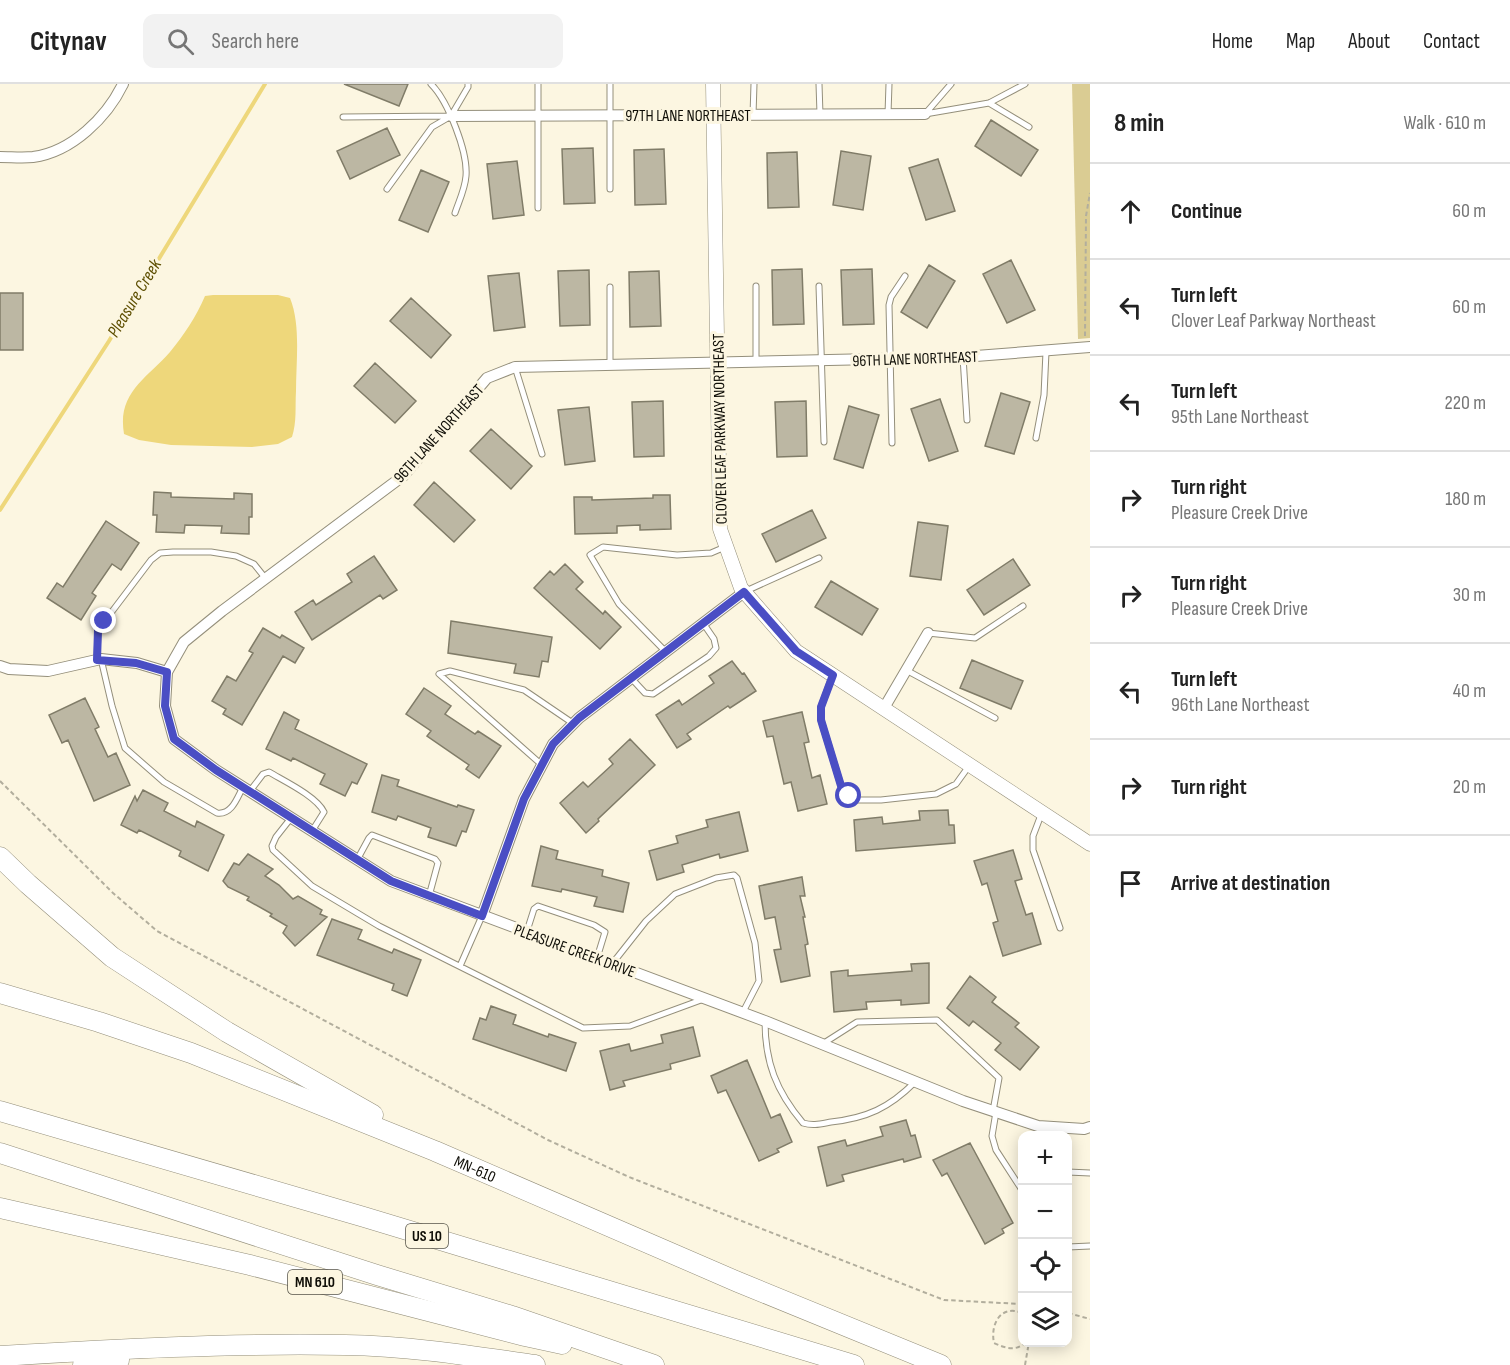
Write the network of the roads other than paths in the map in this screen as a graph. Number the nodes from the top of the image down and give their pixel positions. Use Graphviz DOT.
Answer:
graph roads {
  1 [pos="123,84"];
  2 [pos="431,84"];
  3 [pos="468,84"];
  4 [pos="538,84"];
  5 [pos="610,84"];
  6 [pos="713,84"];
  7 [pos="754,84"];
  8 [pos="819,84"];
  9 [pos="889,84"];
  10 [pos="951,84"];
  11 [pos="1025,84"];
  12 [pos="989,103"];
  13 [pos="820,114"];
  14 [pos="888,114"];
  15 [pos="925,114"];
  16 [pos="538,115"];
  17 [pos="609,115"];
  18 [pos="713,115"];
  19 [pos="753,115"];
  20 [pos="452,116"];
  21 [pos="343,117"];
  22 [pos="1029,127"];
  23 [pos="0,158"];
  24 [pos="387,189"];
  25 [pos="610,189"];
  26 [pos="538,208"];
  27 [pos="455,213"];
  28 [pos="905,276"];
  29 [pos="756,286"];
  30 [pos="819,286"];
  31 [pos="610,287"];
  32 [pos="1088,347"];
  33 [pos="1046,352"];
  34 [pos="963,357"];
  35 [pos="890,358"];
  36 [pos="756,361"];
  37 [pos="822,361"];
  38 [pos="717,362"];
  39 [pos="610,364"];
  40 [pos="515,366"];
  41 [pos="967,420"];
  42 [pos="1036,438"];
  43 [pos="824,442"];
  44 [pos="892,443"];
  45 [pos="543,454"];
  46 [pos="726,546"];
  47 [pos="819,558"];
  48 [pos="266,579"];
  49 [pos="744,592"];
  50 [pos="1023,606"];
  51 [pos="703,622"];
  52 [pos="928,633"];
  53 [pos="665,651"];
  54 [pos="99,660"];
  55 [pos="0,666"];
  56 [pos="906,670"];
  57 [pos="167,672"];
  58 [pos="833,675"];
  59 [pos="631,678"];
  60 [pos="884,708"];
  61 [pos="995,718"];
  62 [pos="574,724"];
  63 [pos="542,765"];
  64 [pos="969,765"];
  65 [pos="246,789"];
  66 [pos="1042,813"];
  67 [pos="291,818"];
  68 [pos="312,831"];
  69 [pos="1090,844"];
  70 [pos="0,856"];
  71 [pos="357,860"];
  72 [pos="429,896"];
  73 [pos="482,916"];
  74 [pos="1060,928"];
  75 [pos="526,932"];
  76 [pos="597,958"];
  77 [pos="612,964"];
  78 [pos="460,966"];
  79 [pos="0,993"];
  80 [pos="706,998"];
  81 [pos="743,1012"];
  82 [pos="765,1021"];
  83 [pos="822,1044"];
  84 [pos="915,1082"];
  85 [pos="0,1111"];
  86 [pos="994,1112"];
  87 [pos="1090,1127"];
  88 [pos="1061,1131"];
  89 [pos="1072,1131"];
  90 [pos="435,1151"];
  91 [pos="0,1153"];
  92 [pos="1072,1172"];
  93 [pos="1090,1173"];
  94 [pos="1020,1185"];
  95 [pos="0,1208"];
  96 [pos="1090,1246"];
  97 [pos="1072,1247"];
  98 [pos="205,1347"];
  99 [pos="0,1356"];
  100 [pos="629,1358"];
  101 [pos="83,1365"];
  102 [pos="535,1365"];
  103 [pos="654,1365"];
  104 [pos="854,1365"];
  105 [pos="941,1365"];
  1 -- 23 [label="street"];
  2 -- 20 [label="lane"];
  3 -- 20 [label="lane"];
  4 -- 16 [label="lane"];
  5 -- 17 [label="lane"];
  6 -- 18 [label="street, CLOVER LEAF PARKWAY NORTHEAST"];
  7 -- 19 [label="lane"];
  8 -- 13 [label="lane"];
  9 -- 14 [label="lane"];
  10 -- 15 [label="lane"];
  11 -- 12 [label="lane"];
  12 -- 15 [label="lane"];
  12 -- 22 [label="lane"];
  13 -- 14 [label="street, 97TH LANE NORTHEAST"];
  13 -- 19 [label="street, 97TH LANE NORTHEAST"];
  14 -- 15 [label="street, 97TH LANE NORTHEAST"];
  16 -- 17 [label="street, 97TH LANE NORTHEAST"];
  16 -- 20 [label="street, 97TH LANE NORTHEAST"];
  16 -- 26 [label="lane"];
  17 -- 18 [label="street, 97TH LANE NORTHEAST"];
  17 -- 25 [label="lane"];
  18 -- 19 [label="street, 97TH LANE NORTHEAST"];
  18 -- 38 [label="street, CLOVER LEAF PARKWAY NORTHEAST"];
  20 -- 21 [label="lane"];
  20 -- 24 [label="lane"];
  20 -- 27 [label="lane"];
  28 -- 35 [label="lane"];
  29 -- 36 [label="lane"];
  30 -- 37 [label="lane"];
  31 -- 39 [label="lane"];
  32 -- 33 [label="street, 96TH LANE NORTHEAST"];
  33 -- 34 [label="street, 96TH LANE NORTHEAST"];
  33 -- 42 [label="lane"];
  34 -- 35 [label="street, 96TH LANE NORTHEAST"];
  34 -- 41 [label="lane"];
  35 -- 37 [label="street, 96TH LANE NORTHEAST"];
  35 -- 44 [label="lane"];
  36 -- 37 [label="street, 96TH LANE NORTHEAST"];
  36 -- 38 [label="street, 96TH LANE NORTHEAST"];
  37 -- 43 [label="lane"];
  38 -- 39 [label="street, 96TH LANE NORTHEAST"];
  38 -- 46 [label="street, CLOVER LEAF PARKWAY NORTHEAST"];
  39 -- 40 [label="street, 96TH LANE NORTHEAST"];
  40 -- 45 [label="lane"];
  40 -- 48 [label="street, 96TH LANE NORTHEAST"];
  46 -- 49 [label="street, CLOVER LEAF PARKWAY NORTHEAST"];
  46 -- 53 [label="lane"];
  47 -- 49 [label="lane"];
  48 -- 54 [label="lane"];
  48 -- 57 [label="street, 96TH LANE NORTHEAST"];
  49 -- 51 [label="street"];
  49 -- 58 [label="street, CLOVER LEAF PARKWAY NORTHEAST"];
  50 -- 52 [label="lane"];
  51 -- 53 [label="street"];
  51 -- 59 [label="lane"];
  52 -- 56 [label="street"];
  53 -- 59 [label="street"];
  54 -- 55 [label="street"];
  54 -- 57 [label="street"];
  54 -- 65 [label="lane"];
  56 -- 60 [label="street"];
  56 -- 61 [label="lane"];
  57 -- 65 [label="street, PLEASURE CREEK DRIVE"];
  58 -- 60 [label="street, CLOVER LEAF PARKWAY NORTHEAST"];
  58 -- 64 [label="lane"];
  59 -- 62 [label="street"];
  60 -- 64 [label="street, CLOVER LEAF PARKWAY NORTHEAST"];
  62 -- 63 [label="street"];
  62 -- 63 [label="lane"];
  63 -- 73 [label="street"];
  64 -- 66 [label="street, CLOVER LEAF PARKWAY NORTHEAST"];
  65 -- 67 [label="street, PLEASURE CREEK DRIVE"];
  65 -- 68 [label="lane"];
  66 -- 69 [label="street, CLOVER LEAF PARKWAY NORTHEAST"];
  66 -- 74 [label="lane"];
  67 -- 68 [label="street, PLEASURE CREEK DRIVE"];
  67 -- 78 [label="lane"];
  68 -- 71 [label="street, PLEASURE CREEK DRIVE"];
  70 -- 90 [label="highway"];
  71 -- 72 [label="street, PLEASURE CREEK DRIVE"];
  71 -- 72 [label="lane"];
  72 -- 73 [label="street, PLEASURE CREEK DRIVE"];
  73 -- 75 [label="street, PLEASURE CREEK DRIVE"];
  73 -- 78 [label="lane"];
  75 -- 76 [label="street, PLEASURE CREEK DRIVE"];
  75 -- 76 [label="lane"];
  76 -- 77 [label="street, PLEASURE CREEK DRIVE"];
  77 -- 80 [label="street, PLEASURE CREEK DRIVE"];
  77 -- 81 [label="lane"];
  78 -- 80 [label="lane"];
  79 -- 90 [label="highway, MN-610"];
  80 -- 81 [label="street, PLEASURE CREEK DRIVE"];
  81 -- 82 [label="street, PLEASURE CREEK DRIVE"];
  82 -- 83 [label="street, PLEASURE CREEK DRIVE"];
  82 -- 84 [label="lane"];
  83 -- 84 [label="street, PLEASURE CREEK DRIVE"];
  83 -- 86 [label="lane"];
  84 -- 86 [label="street, PLEASURE CREEK DRIVE"];
  85 -- 104 [label="highway, US 10"];
  86 -- 88 [label="street, PLEASURE CREEK DRIVE"];
  86 -- 94 [label="lane"];
  87 -- 89 [label="street, PLEASURE CREEK DRIVE"];
  90 -- 105 [label="highway, MN-610"];
  91 -- 100 [label="highway"];
  92 -- 93 [label="lane"];
  95 -- 100 [label="highway, MN 610"];
  96 -- 97 [label="lane"];
  98 -- 99 [label="highway"];
  98 -- 101 [label="highway"];
  98 -- 102 [label="highway"];
  100 -- 103 [label="highway"];
}
